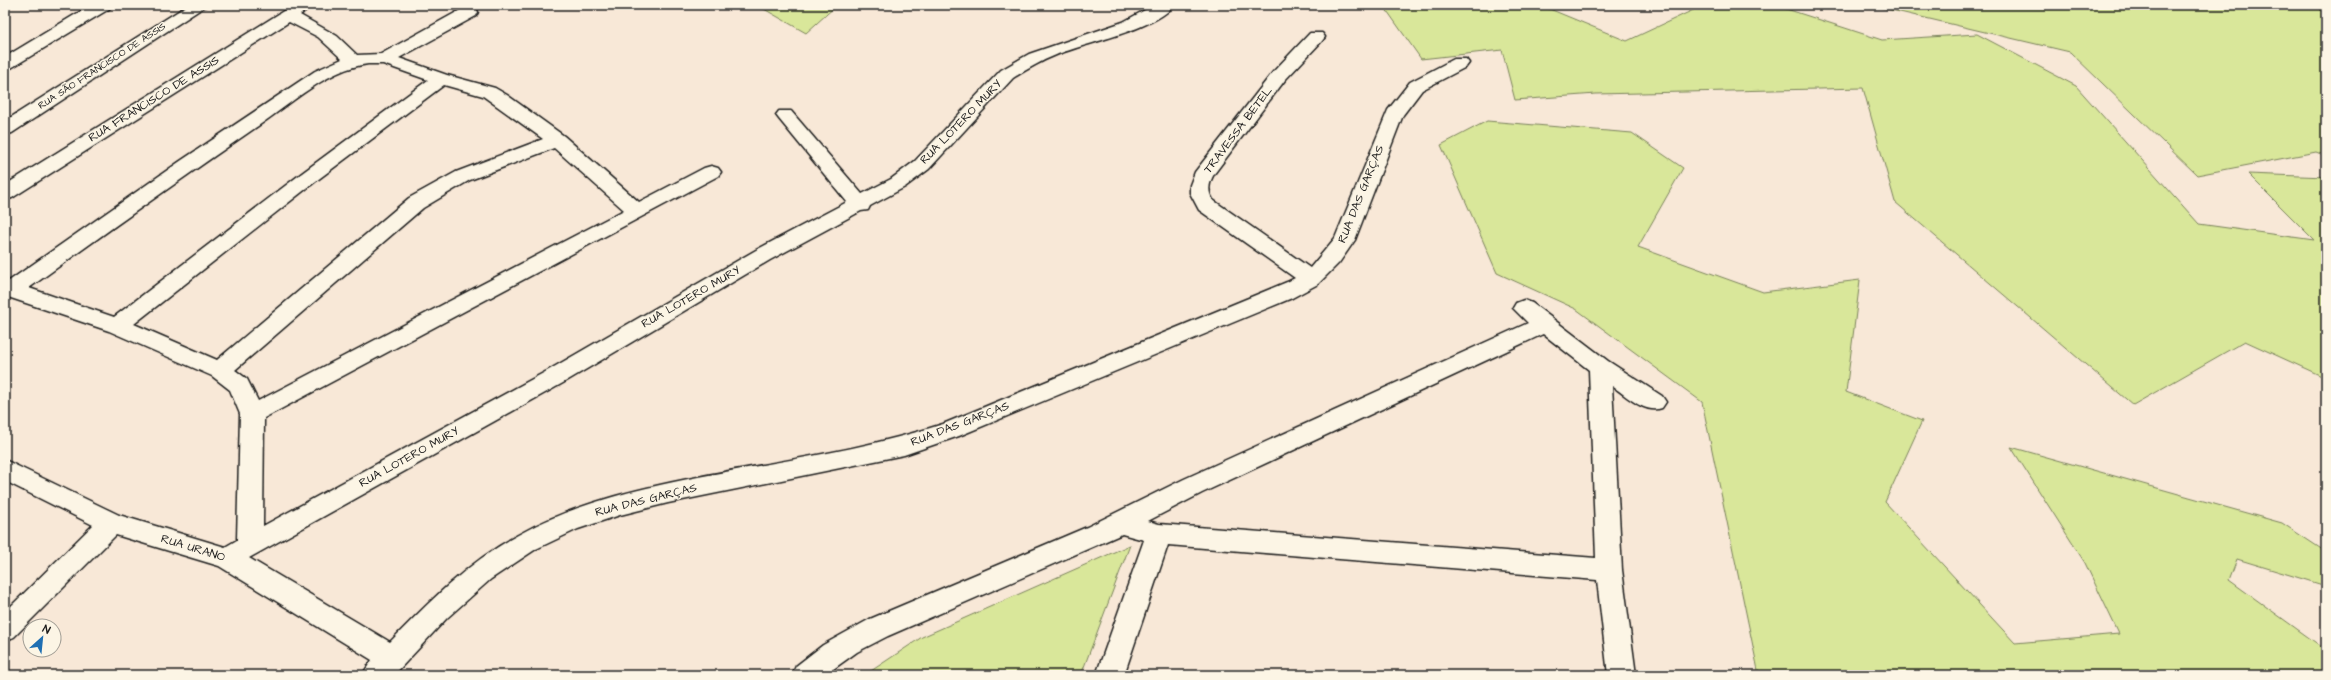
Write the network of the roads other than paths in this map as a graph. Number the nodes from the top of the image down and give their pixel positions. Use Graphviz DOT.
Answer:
graph roads {
  1 [pos="103,5"];
  2 [pos="199,5"];
  3 [pos="304,5"];
  4 [pos="1166,5"];
  5 [pos="470,12"];
  6 [pos="288,15"];
  7 [pos="1316,37"];
  8 [pos="384,59"];
  9 [pos="352,61"];
  10 [pos="1460,63"];
  11 [pos="5,64"];
  12 [pos="441,78"];
  13 [pos="785,115"];
  14 [pos="5,128"];
  15 [pos="557,140"];
  16 [pos="711,172"];
  17 [pos="5,194"];
  18 [pos="861,205"];
  19 [pos="637,211"];
  20 [pos="1311,279"];
  21 [pos="8,289"];
  22 [pos="1524,308"];
  23 [pos="1545,324"];
  24 [pos="117,326"];
  25 [pos="1600,367"];
  26 [pos="220,370"];
  27 [pos="1654,402"];
  28 [pos="252,414"];
  29 [pos="5,470"];
  30 [pos="112,523"];
  31 [pos="1120,524"];
  32 [pos="1159,534"];
  33 [pos="250,545"];
  34 [pos="228,558"];
  35 [pos="1609,570"];
  36 [pos="5,629"];
  37 [pos="384,667"];
  38 [pos="806,675"];
  39 [pos="1110,675"];
  40 [pos="1622,675"];
  1 -- 11 [label="street"];
  2 -- 14 [label="street, RUA SÃO FRANCISCO DE ASSIS"];
  3 -- 6 [label="street, RUA FRANCISCO DE ASSIS"];
  4 -- 18 [label="street, RUA LOTERO MURY"];
  5 -- 8 [label="street"];
  6 -- 9 [label="street"];
  6 -- 17 [label="street, RUA FRANCISCO DE ASSIS"];
  7 -- 20 [label="street, TRAVESSA BETEL"];
  8 -- 9 [label="street"];
  8 -- 12 [label="street"];
  9 -- 21 [label="street"];
  10 -- 20 [label="street, RUA DAS GARÇAS"];
  12 -- 15 [label="street"];
  12 -- 24 [label="street"];
  13 -- 18 [label="street"];
  15 -- 19 [label="street"];
  15 -- 26 [label="street"];
  16 -- 19 [label="street"];
  18 -- 33 [label="street, RUA LOTERO MURY"];
  19 -- 28 [label="street"];
  20 -- 37 [label="street, RUA DAS GARÇAS"];
  21 -- 24 [label="street"];
  22 -- 23 [label="street"];
  23 -- 25 [label="street"];
  23 -- 31 [label="street"];
  24 -- 26 [label="street"];
  25 -- 27 [label="street"];
  25 -- 35 [label="street"];
  26 -- 28 [label="street"];
  28 -- 33 [label="street"];
  29 -- 30 [label="street, RUA URANO"];
  30 -- 34 [label="street, RUA URANO"];
  30 -- 36 [label="street"];
  31 -- 32 [label="street"];
  31 -- 38 [label="street"];
  32 -- 35 [label="street"];
  32 -- 39 [label="street"];
  33 -- 34 [label="street, RUA LOTERO MURY"];
  34 -- 37 [label="street, RUA URANO"];
  35 -- 40 [label="street"];
}
